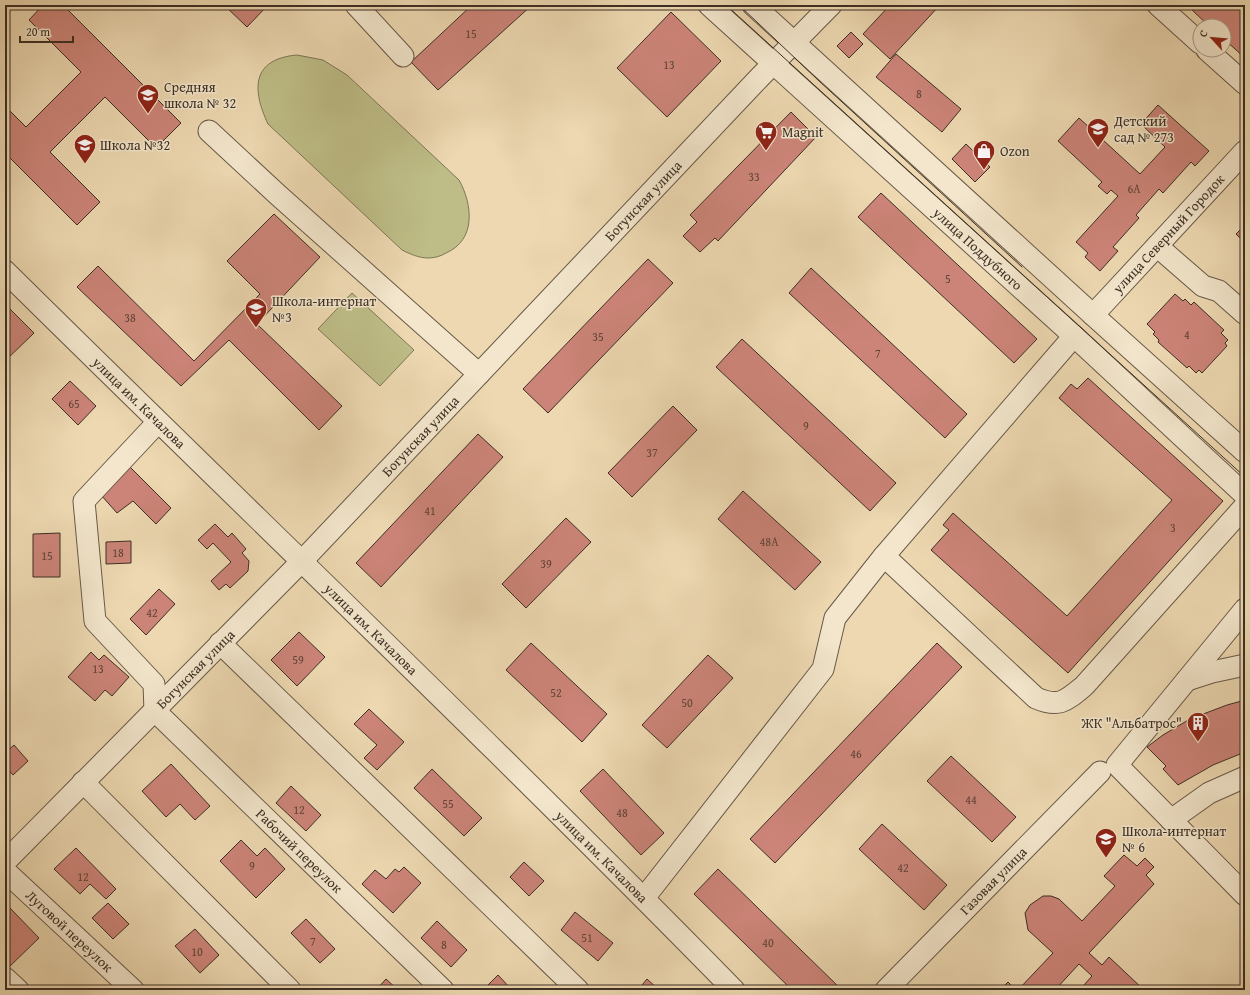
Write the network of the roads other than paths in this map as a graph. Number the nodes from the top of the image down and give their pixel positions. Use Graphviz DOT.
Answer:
graph roads {
  1 [pos="356,5"];
  2 [pos="709,5"];
  3 [pos="753,5"];
  4 [pos="831,5"];
  5 [pos="1158,5"];
  6 [pos="1192,36"];
  7 [pos="794,43"];
  8 [pos="403,56"];
  9 [pos="1216,58"];
  10 [pos="773,64"];
  11 [pos="1245,84"];
  12 [pos="209,131"];
  13 [pos="1245,151"];
  14 [pos="1157,246"];
  15 [pos="5,271"];
  16 [pos="1245,314"];
  17 [pos="1093,316"];
  18 [pos="1074,336"];
  19 [pos="479,374"];
  20 [pos="158,422"];
  21 [pos="1245,452"];
  22 [pos="1245,495"];
  23 [pos="1245,506"];
  24 [pos="884,556"];
  25 [pos="303,560"];
  26 [pos="1245,609"];
  27 [pos="220,643"];
  28 [pos="1245,665"];
  29 [pos="1186,680"];
  30 [pos="155,711"];
  31 [pos="1100,772"];
  32 [pos="1245,777"];
  33 [pos="83,782"];
  34 [pos="1171,820"];
  35 [pos="5,862"];
  36 [pos="5,871"];
  37 [pos="1245,895"];
  38 [pos="644,898"];
  39 [pos="5,978"];
  40 [pos="18,990"];
  41 [pos="133,990"];
  42 [pos="290,990"];
  43 [pos="443,990"];
  44 [pos="578,990"];
  45 [pos="734,990"];
  46 [pos="886,990"];
  1 -- 8 [label="street"];
  2 -- 10 [label="street, улица Поддубного"];
  3 -- 7 [label="street, улица Поддубного"];
  4 -- 7 [label="street, Богунская улица"];
  5 -- 6 [label="street"];
  7 -- 10 [label="street, Богунская улица"];
  7 -- 17 [label="street, улица Поддубного"];
  9 -- 11 [label="street"];
  10 -- 18 [label="street, улица Поддубного"];
  10 -- 19 [label="street, Богунская улица"];
  12 -- 19 [label="street"];
  13 -- 14 [label="street, улица Северный Городок"];
  14 -- 16 [label="street"];
  14 -- 17 [label="street, улица Северный Городок"];
  15 -- 20 [label="street, улица им. Качалова"];
  17 -- 21 [label="street, улица Поддубного"];
  18 -- 22 [label="street, улица Поддубного"];
  18 -- 24 [label="street"];
  19 -- 25 [label="street, Богунская улица"];
  20 -- 25 [label="street, улица им. Качалова"];
  20 -- 30 [label="street"];
  23 -- 24 [label="street"];
  24 -- 38 [label="street"];
  25 -- 27 [label="street, Богунская улица"];
  25 -- 38 [label="street, улица им. Качалова"];
  26 -- 29 [label="street"];
  27 -- 30 [label="street, Богунская улица"];
  27 -- 44 [label="street"];
  28 -- 29 [label="street"];
  29 -- 34 [label="street"];
  30 -- 33 [label="street, Богунская улица"];
  30 -- 43 [label="street, Рабочий переулок"];
  31 -- 46 [label="street, Газовая улица"];
  32 -- 34 [label="street"];
  33 -- 35 [label="street, Богунская улица"];
  33 -- 42 [label="street"];
  34 -- 37 [label="street"];
  36 -- 41 [label="street, Луговой переулок"];
  38 -- 45 [label="street, улица им. Качалова"];
  39 -- 40 [label="street"];
}
